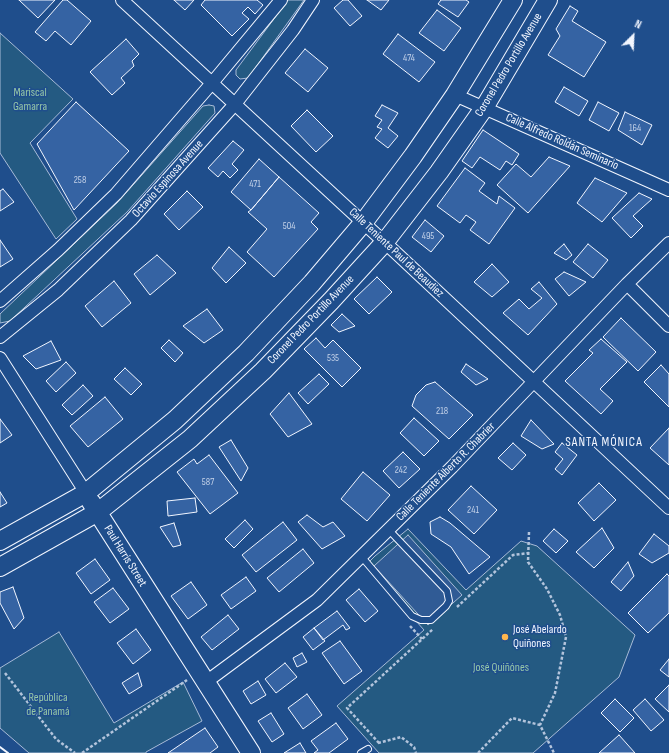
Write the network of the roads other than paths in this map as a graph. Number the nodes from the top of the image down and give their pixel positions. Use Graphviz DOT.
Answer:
graph roads {
  1 [pos="122,0"];
  2 [pos="281,0"];
  3 [pos="313,0"];
  4 [pos="513,0"];
  5 [pos="548,0"];
  6 [pos="212,83"];
  7 [pos="455,96"];
  8 [pos="235,104"];
  9 [pos="484,108"];
  10 [pos="669,190"];
  11 [pos="363,223"];
  12 [pos="384,243"];
  13 [pos="669,243"];
  14 [pos="627,284"];
  15 [pos="0,301"];
  16 [pos="669,326"];
  17 [pos="0,337"];
  18 [pos="0,358"];
  19 [pos="533,381"];
  20 [pos="86,493"];
  21 [pos="669,508"];
  22 [pos="98,512"];
  23 [pos="388,530"];
  24 [pos="0,541"];
  25 [pos="361,556"];
  26 [pos="0,567"];
  27 [pos="203,677"];
  28 [pos="368,749"];
  29 [pos="251,753"];
  30 [pos="361,753"];
  1 -- 6 [label="street, Calle Teniente Paul de Beaudiez"];
  2 -- 6 [label="street"];
  3 -- 8 [label="street, Octavio Espinosa Avenue"];
  4 -- 7 [label="main road, Coronel Pedro Portillo Avenue"];
  5 -- 9 [label="main road, Coronel Pedro Portillo Avenue"];
  6 -- 8 [label="street, Calle Teniente Paul de Beaudiez"];
  6 -- 15 [label="street"];
  7 -- 9 [label="street, Calle Alfredo Roldán Seminario"];
  7 -- 11 [label="main road, Coronel Pedro Portillo Avenue"];
  8 -- 11 [label="street, Calle Teniente Paul de Beaudiez"];
  8 -- 17 [label="street, Octavio Espinosa Avenue"];
  9 -- 10 [label="street, Calle Alfredo Roldán Seminario"];
  9 -- 12 [label="main road, Coronel Pedro Portillo Avenue"];
  11 -- 12 [label="street, Calle Teniente Paul de Beaudiez"];
  11 -- 20 [label="main road, Coronel Pedro Portillo Avenue"];
  12 -- 19 [label="street, Calle Teniente Paul de Beaudiez"];
  12 -- 22 [label="main road, Coronel Pedro Portillo Avenue"];
  13 -- 14 [label="street, Calle Teniente Alberto R. Chabrier"];
  14 -- 16 [label="street"];
  14 -- 19 [label="street, Calle Teniente Alberto R. Chabrier"];
  18 -- 20 [label="street, Paul Harris Street"];
  19 -- 21 [label="street, Calle Teniente Paul de Beaudiez"];
  19 -- 23 [label="street, Calle Teniente Alberto R. Chabrier"];
  20 -- 22 [label="main road, Paul Harris Street"];
  20 -- 24 [label="main road, Coronel Pedro Portillo Avenue"];
  22 -- 26 [label="main road, Coronel Pedro Portillo Avenue"];
  22 -- 27 [label="main road, Paul Harris Street"];
  23 -- 25 [label="street, Calle Teniente Alberto R. Chabrier"];
  23 -- 25 [label="lane"];
  25 -- 27 [label="street, Calle Teniente Alberto R. Chabrier"];
  27 -- 29 [label="main road, Paul Harris Street"];
  28 -- 30 [label="lane"];
}
